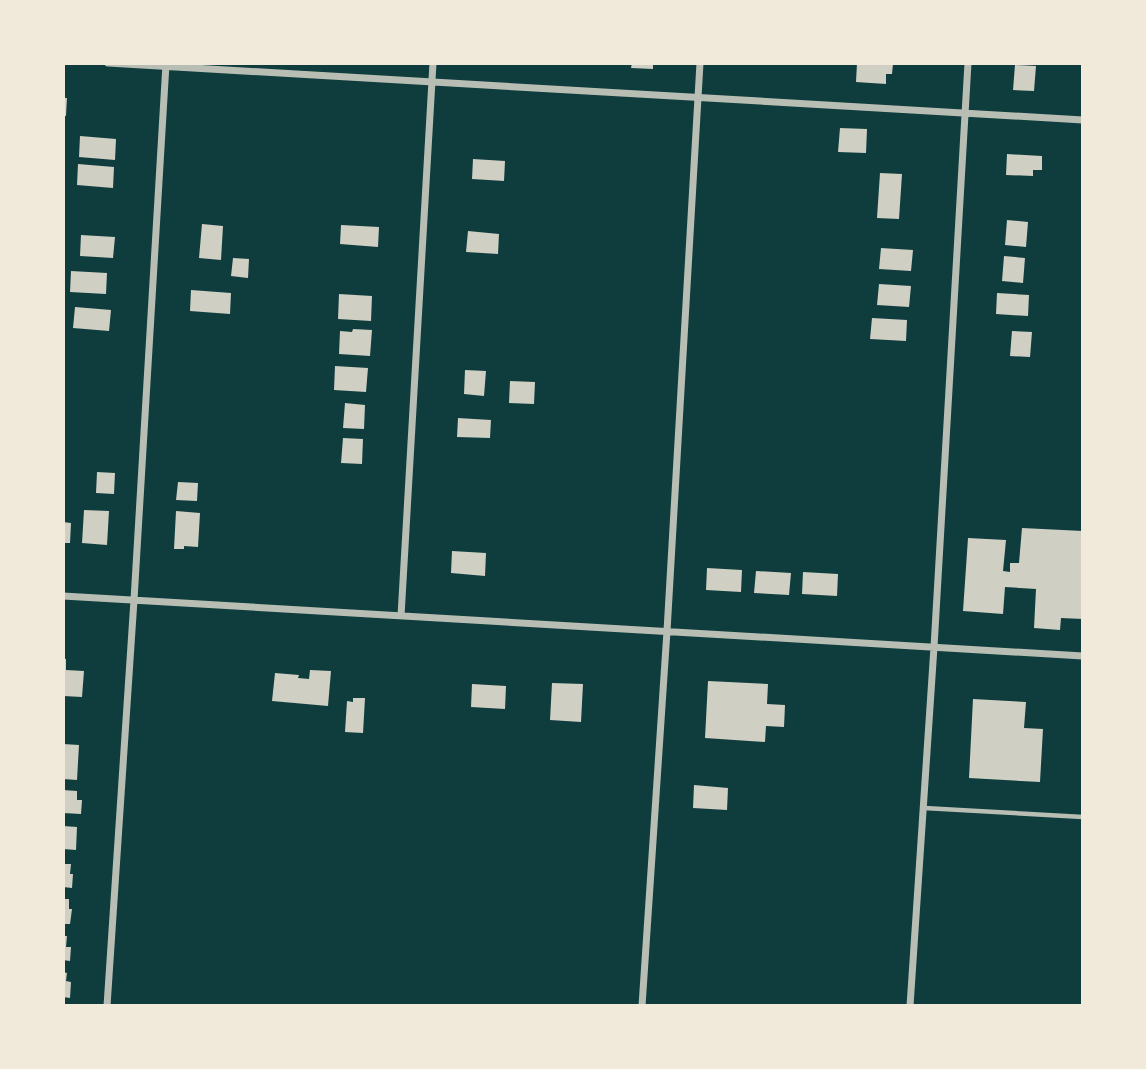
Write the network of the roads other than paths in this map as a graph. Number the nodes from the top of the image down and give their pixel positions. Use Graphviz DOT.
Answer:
graph roads {
  1 [pos="108,63"];
  2 [pos="433,63"];
  3 [pos="700,63"];
  4 [pos="968,63"];
  5 [pos="165,65"];
  6 [pos="432,82"];
  7 [pos="698,98"];
  8 [pos="965,113"];
  9 [pos="1083,120"];
  10 [pos="63,596"];
  11 [pos="134,600"];
  12 [pos="401,616"];
  13 [pos="667,631"];
  14 [pos="934,647"];
  15 [pos="1083,656"];
  16 [pos="923,808"];
  17 [pos="1083,817"];
  18 [pos="107,1006"];
  19 [pos="642,1006"];
  20 [pos="910,1006"];
  1 -- 5 [label="street"];
  2 -- 6 [label="street"];
  3 -- 7 [label="street"];
  4 -- 8 [label="street"];
  5 -- 6 [label="street"];
  5 -- 11 [label="street"];
  6 -- 7 [label="street"];
  6 -- 12 [label="street"];
  7 -- 8 [label="street"];
  7 -- 13 [label="street"];
  8 -- 9 [label="street"];
  8 -- 14 [label="street"];
  10 -- 11 [label="street"];
  11 -- 12 [label="street"];
  11 -- 18 [label="street"];
  12 -- 13 [label="street"];
  13 -- 14 [label="street"];
  13 -- 19 [label="street"];
  14 -- 15 [label="street"];
  14 -- 16 [label="street"];
  16 -- 17 [label="lane"];
  16 -- 20 [label="street"];
}
